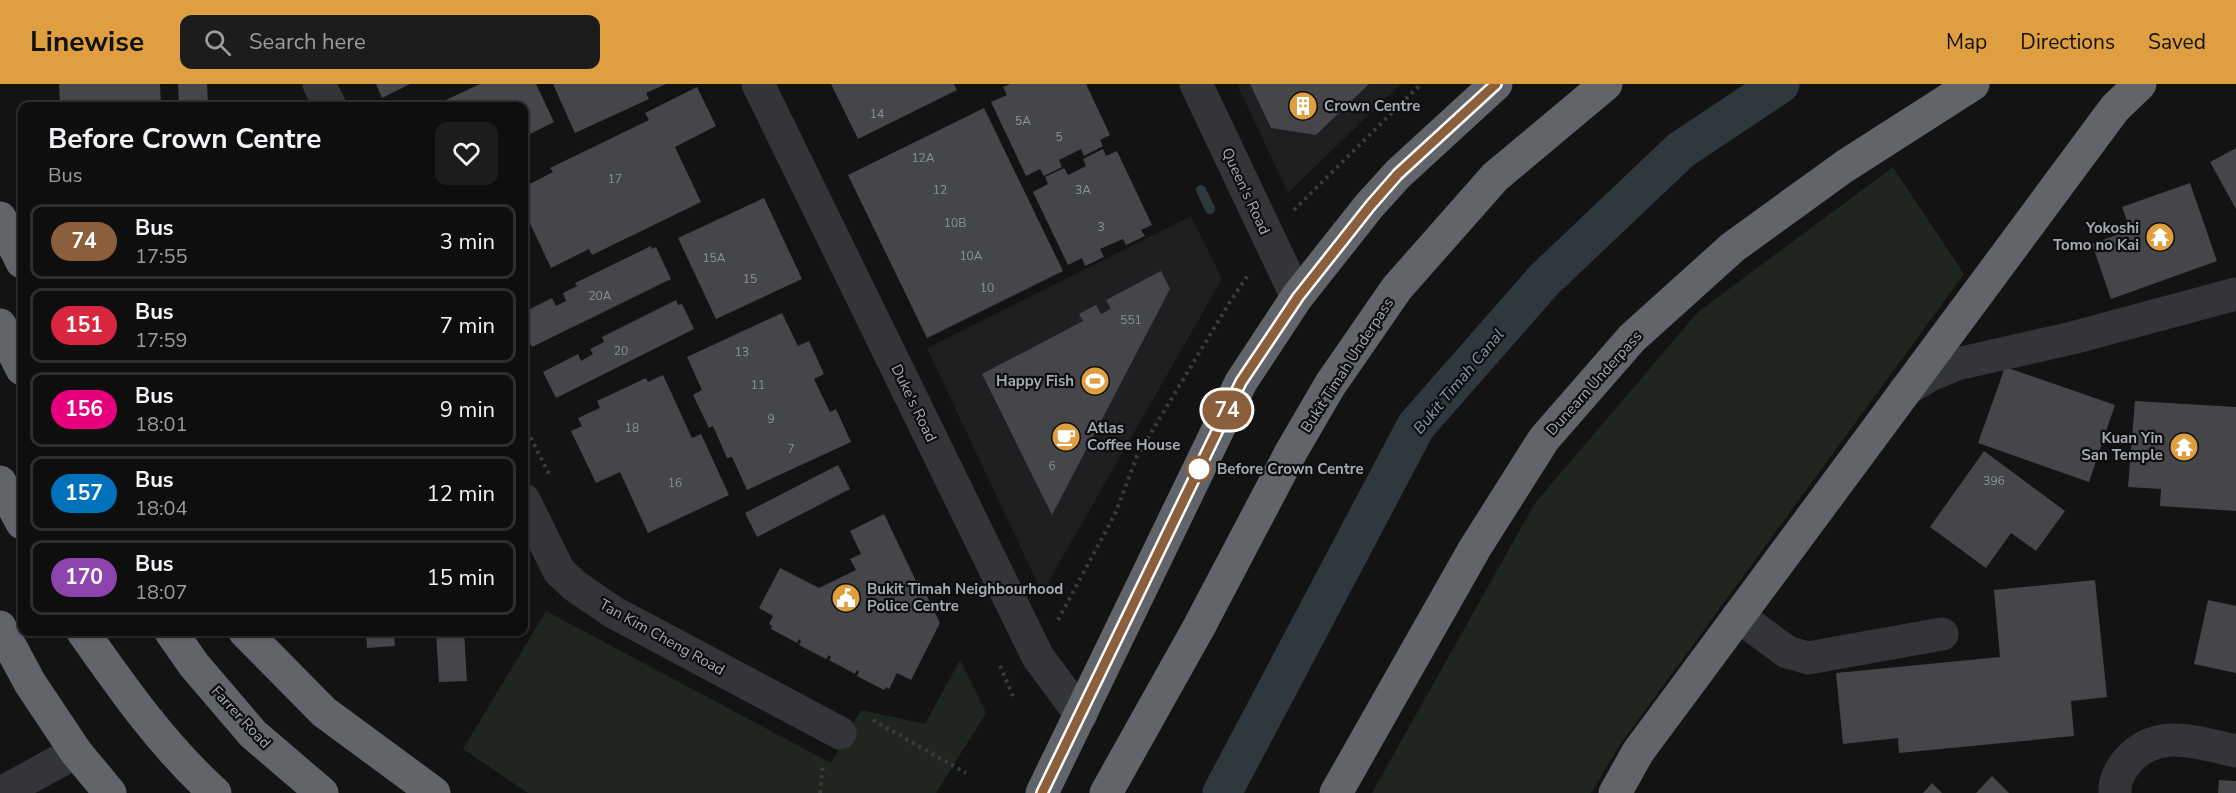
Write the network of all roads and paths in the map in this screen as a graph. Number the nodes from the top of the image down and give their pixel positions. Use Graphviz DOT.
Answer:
graph roads {
  1 [pos="319,84"];
  2 [pos="758,84"];
  3 [pos="1196,84"];
  4 [pos="1421,84"];
  5 [pos="1496,84"];
  6 [pos="1606,84"];
  7 [pos="1973,84"];
  8 [pos="2140,84"];
  9 [pos="328,102"];
  10 [pos="1292,212"];
  11 [pos="0,218"];
  12 [pos="18,254"];
  13 [pos="1251,272"];
  14 [pos="2236,294"];
  15 [pos="1298,297"];
  16 [pos="0,325"];
  17 [pos="18,361"];
  18 [pos="1905,390"];
  19 [pos="0,482"];
  20 [pos="528,508"];
  21 [pos="18,516"];
  22 [pos="1738,616"];
  23 [pos="0,627"];
  24 [pos="1941,634"];
  25 [pos="86,636"];
  26 [pos="174,636"];
  27 [pos="248,636"];
  28 [pos="1038,657"];
  29 [pos="1081,715"];
  30 [pos="840,733"];
  31 [pos="2236,751"];
  32 [pos="76,752"];
  33 [pos="966,773"];
  34 [pos="2,788"];
  35 [pos="110,793"];
  36 [pos="215,793"];
  37 [pos="322,793"];
  38 [pos="434,793"];
  39 [pos="1042,793"];
  40 [pos="1106,793"];
  41 [pos="1336,793"];
  42 [pos="1615,793"];
  43 [pos="2115,793"];
  1 -- 9 [label="street"];
  2 -- 28 [label="street, Duke's Road"];
  3 -- 15 [label="street, Queen's Road"];
  4 -- 10 [label="path"];
  5 -- 15 [label="highway"];
  6 -- 40 [label="highway, Bukit Timah Underpass"];
  7 -- 41 [label="highway, Dunearn Underpass"];
  8 -- 18 [label="highway"];
  11 -- 12 [label="highway"];
  13 -- 28 [label="path"];
  14 -- 18 [label="street"];
  15 -- 29 [label="highway"];
  16 -- 17 [label="highway"];
  18 -- 22 [label="highway"];
  19 -- 21 [label="highway"];
  20 -- 30 [label="street, Tan Kim Cheng Road"];
  22 -- 24 [label="street"];
  22 -- 42 [label="highway"];
  23 -- 32 [label="highway"];
  25 -- 36 [label="highway"];
  26 -- 37 [label="highway, Farrer Road"];
  27 -- 38 [label="highway"];
  28 -- 29 [label="street, Duke's Road"];
  29 -- 39 [label="highway"];
  30 -- 33 [label="path"];
  31 -- 43 [label="street"];
  32 -- 34 [label="street"];
  32 -- 35 [label="highway"];
}
